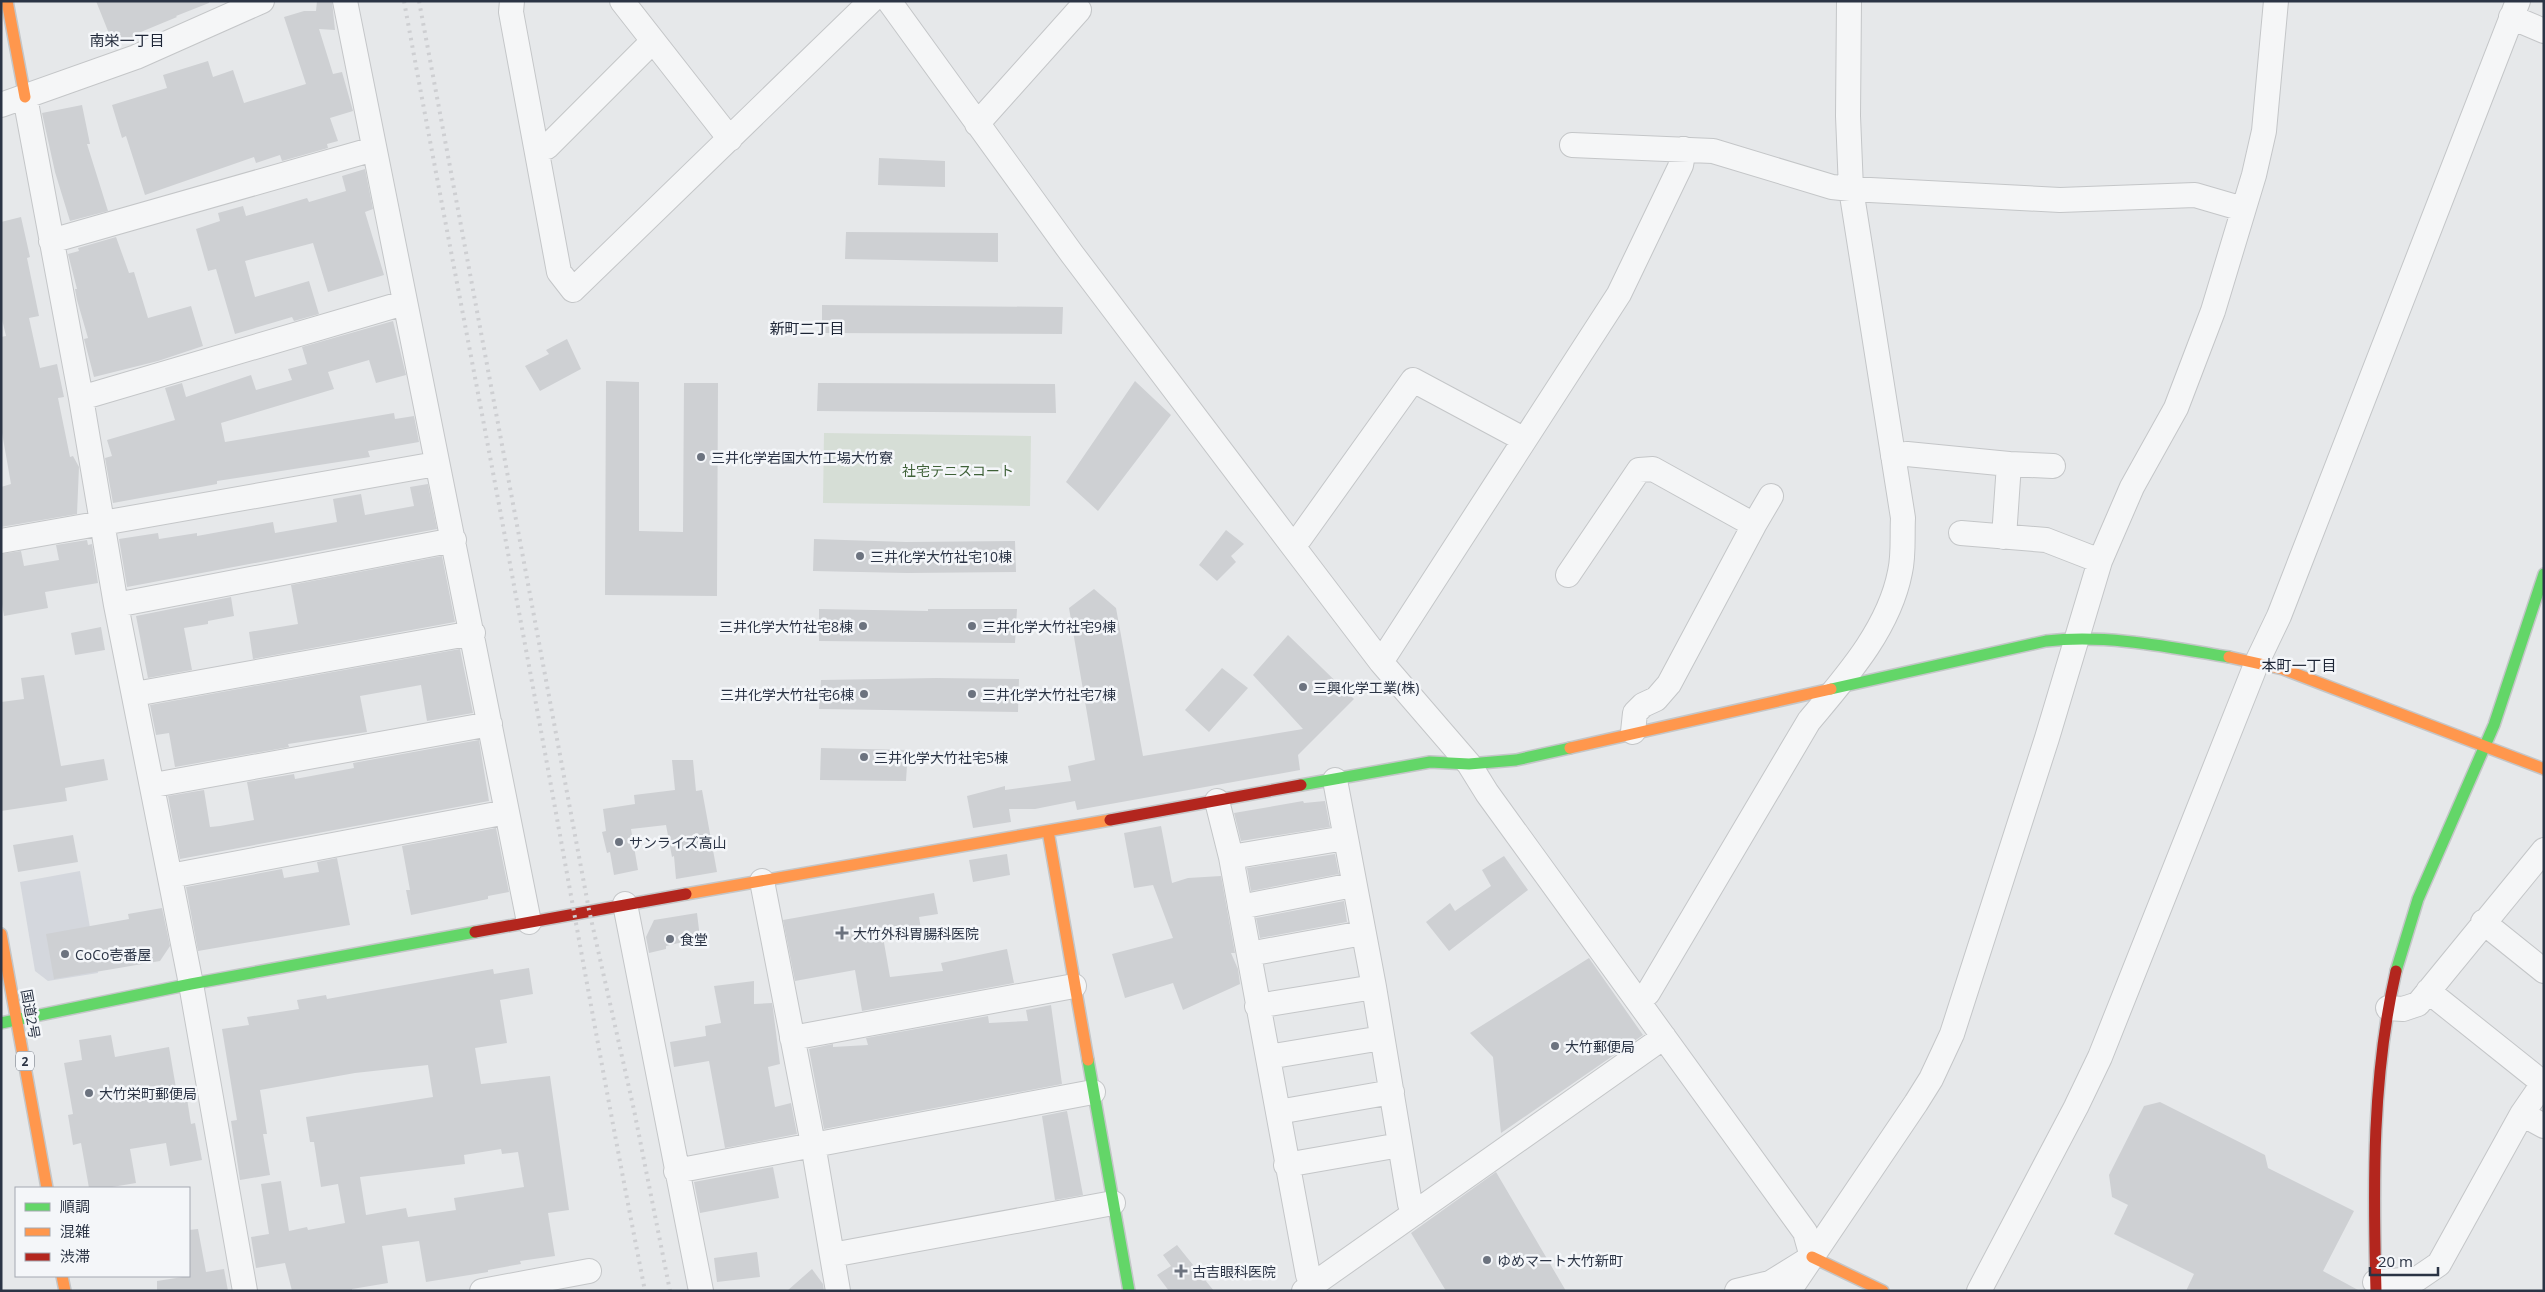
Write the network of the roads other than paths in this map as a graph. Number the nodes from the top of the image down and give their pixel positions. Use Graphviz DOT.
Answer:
graph roads {
  1 [pos="7,1"];
  2 [pos="262,1"];
  3 [pos="345,1"];
  4 [pos="512,1"];
  5 [pos="622,1"];
  6 [pos="871,1"];
  7 [pos="889,1"];
  8 [pos="1848,1"];
  9 [pos="2276,1"];
  10 [pos="2515,9"];
  11 [pos="1079,10"];
  12 [pos="2544,31"];
  13 [pos="652,42"];
  14 [pos="25,97"];
  15 [pos="1,106"];
  16 [pos="977,124"];
  17 [pos="730,139"];
  18 [pos="1572,145"];
  19 [pos="537,148"];
  20 [pos="374,149"];
  21 [pos="1684,149"];
  22 [pos="1851,189"];
  23 [pos="2243,209"];
  24 [pos="51,241"];
  25 [pos="404,302"];
  26 [pos="81,398"];
  27 [pos="1523,439"];
  28 [pos="1893,456"];
  29 [pos="436,464"];
  30 [pos="2008,464"];
  31 [pos="2053,466"];
  32 [pos="1771,496"];
  33 [pos="102,521"];
  34 [pos="1754,524"];
  35 [pos="1961,533"];
  36 [pos="2004,537"];
  37 [pos="1,540"];
  38 [pos="454,540"];
  39 [pos="1292,545"];
  40 [pos="2100,561"];
  41 [pos="2544,574"];
  42 [pos="1568,575"];
  43 [pos="116,605"];
  44 [pos="473,633"];
  45 [pos="2076,637"];
  46 [pos="1381,662"];
  47 [pos="2257,662"];
  48 [pos="1838,687"];
  49 [pos="135,694"];
  50 [pos="490,724"];
  51 [pos="1633,732"];
  52 [pos="2486,747"];
  53 [pos="1469,764"];
  54 [pos="2544,769"];
  55 [pos="1335,780"];
  56 [pos="154,785"];
  57 [pos="1217,801"];
  58 [pos="507,812"];
  59 [pos="1048,831"];
  60 [pos="1345,838"];
  61 [pos="2542,854"];
  62 [pos="1231,857"];
  63 [pos="170,876"];
  64 [pos="762,881"];
  65 [pos="1353,885"];
  66 [pos="625,904"];
  67 [pos="1240,907"];
  68 [pos="529,922"];
  69 [pos="2483,922"];
  70 [pos="1363,933"];
  71 [pos="1,934"];
  72 [pos="1249,954"];
  73 [pos="2544,971"];
  74 [pos="191,984"];
  75 [pos="1074,986"];
  76 [pos="1374,987"];
  77 [pos="2428,991"];
  78 [pos="1639,1000"];
  79 [pos="1258,1006"];
  80 [pos="2388,1008"];
  81 [pos="17,1020"];
  82 [pos="1,1023"];
  83 [pos="1664,1037"];
  84 [pos="792,1038"];
  85 [pos="1382,1038"];
  86 [pos="1268,1056"];
  87 [pos="2544,1082"];
  88 [pos="1093,1092"];
  89 [pos="1392,1092"];
  90 [pos="1278,1112"];
  91 [pos="2522,1114"];
  92 [pos="2544,1126"];
  93 [pos="813,1144"];
  94 [pos="1400,1145"];
  95 [pos="1286,1165"];
  96 [pos="676,1171"];
  97 [pos="47,1187"];
  98 [pos="1113,1203"];
  99 [pos="1415,1213"];
  100 [pos="832,1255"];
  101 [pos="1812,1257"];
  102 [pos="589,1271"];
  103 [pos="62,1277"];
  104 [pos="1309,1287"];
  105 [pos="2376,1287"];
  106 [pos="65,1291"];
  107 [pos="246,1291"];
  108 [pos="482,1291"];
  109 [pos="701,1291"];
  110 [pos="838,1291"];
  111 [pos="1129,1291"];
  112 [pos="1736,1291"];
  113 [pos="1789,1291"];
  114 [pos="1883,1291"];
  115 [pos="1979,1291"];
  1 -- 14 [label="main road"];
  2 -- 14 [label="street"];
  3 -- 20 [label="street"];
  4 -- 19 [label="street"];
  5 -- 13 [label="street"];
  6 -- 17 [label="street"];
  7 -- 16 [label="street"];
  8 -- 22 [label="street"];
  9 -- 23 [label="street"];
  10 -- 12 [label="street"];
  10 -- 47 [label="street"];
  11 -- 16 [label="street"];
  13 -- 17 [label="street"];
  13 -- 19 [label="street"];
  14 -- 15 [label="street"];
  14 -- 24 [label="street"];
  16 -- 39 [label="street"];
  17 -- 19 [label="street"];
  18 -- 21 [label="street"];
  20 -- 24 [label="street"];
  20 -- 25 [label="street"];
  21 -- 22 [label="street"];
  21 -- 27 [label="street"];
  22 -- 23 [label="street"];
  22 -- 28 [label="street"];
  23 -- 40 [label="street"];
  24 -- 26 [label="street"];
  25 -- 26 [label="street"];
  25 -- 29 [label="street"];
  26 -- 33 [label="street"];
  27 -- 39 [label="street"];
  27 -- 46 [label="street"];
  28 -- 30 [label="street"];
  28 -- 48 [label="street"];
  29 -- 33 [label="street"];
  29 -- 38 [label="street"];
  30 -- 31 [label="street"];
  30 -- 36 [label="street"];
  32 -- 34 [label="street"];
  33 -- 37 [label="street"];
  33 -- 43 [label="street"];
  34 -- 42 [label="street"];
  34 -- 51 [label="street"];
  35 -- 36 [label="street"];
  36 -- 40 [label="street"];
  38 -- 43 [label="street"];
  38 -- 44 [label="street"];
  39 -- 46 [label="street"];
  40 -- 45 [label="street"];
  41 -- 52 [label="main road"];
  43 -- 49 [label="street"];
  44 -- 49 [label="street"];
  44 -- 50 [label="street"];
  45 -- 47 [label="main road"];
  45 -- 48 [label="main road"];
  45 -- 101 [label="street"];
  46 -- 53 [label="street"];
  47 -- 52 [label="main road"];
  47 -- 115 [label="street"];
  48 -- 51 [label="main road"];
  48 -- 78 [label="street"];
  49 -- 56 [label="street"];
  50 -- 56 [label="street"];
  50 -- 58 [label="street"];
  51 -- 53 [label="main road"];
  52 -- 54 [label="main road"];
  52 -- 80 [label="main road"];
  53 -- 55 [label="main road"];
  53 -- 78 [label="street"];
  55 -- 57 [label="main road"];
  55 -- 60 [label="street"];
  56 -- 63 [label="street"];
  57 -- 59 [label="main road"];
  57 -- 62 [label="street"];
  58 -- 63 [label="street"];
  58 -- 68 [label="street"];
  59 -- 64 [label="main road"];
  59 -- 75 [label="main road"];
  60 -- 62 [label="street"];
  60 -- 65 [label="street"];
  61 -- 69 [label="street"];
  62 -- 67 [label="street"];
  63 -- 74 [label="street"];
  64 -- 66 [label="main road"];
  64 -- 84 [label="street"];
  65 -- 67 [label="street"];
  65 -- 70 [label="street"];
  66 -- 68 [label="main road"];
  66 -- 96 [label="street"];
  67 -- 72 [label="street"];
  68 -- 74 [label="main road"];
  69 -- 73 [label="street"];
  69 -- 77 [label="street"];
  70 -- 72 [label="street"];
  70 -- 76 [label="street"];
  71 -- 81 [label="main road, 国道2号 / 2"];
  72 -- 79 [label="street"];
  74 -- 81 [label="main road"];
  74 -- 107 [label="street"];
  75 -- 84 [label="street"];
  75 -- 88 [label="main road"];
  76 -- 79 [label="street"];
  76 -- 85 [label="street"];
  77 -- 80 [label="street"];
  77 -- 87 [label="street"];
  78 -- 83 [label="street"];
  79 -- 86 [label="street"];
  80 -- 105 [label="main road"];
  81 -- 82 [label="main road"];
  81 -- 97 [label="main road, 国道2号 / 2"];
  83 -- 99 [label="street"];
  83 -- 101 [label="street"];
  84 -- 93 [label="street"];
  85 -- 86 [label="street"];
  85 -- 89 [label="street"];
  86 -- 90 [label="street"];
  87 -- 91 [label="street"];
  88 -- 93 [label="street"];
  88 -- 98 [label="main road"];
  89 -- 90 [label="street"];
  89 -- 94 [label="street"];
  90 -- 95 [label="street"];
  91 -- 92 [label="street"];
  91 -- 105 [label="street"];
  93 -- 96 [label="street"];
  93 -- 100 [label="street"];
  94 -- 95 [label="street"];
  94 -- 99 [label="street"];
  95 -- 104 [label="street"];
  96 -- 109 [label="street"];
  98 -- 100 [label="street"];
  98 -- 111 [label="main road"];
  99 -- 104 [label="street"];
  100 -- 110 [label="street"];
  101 -- 112 [label="street"];
  101 -- 113 [label="street"];
  101 -- 114 [label="main road"];
  102 -- 108 [label="street"];
  103 -- 106 [label="main road"];
}
